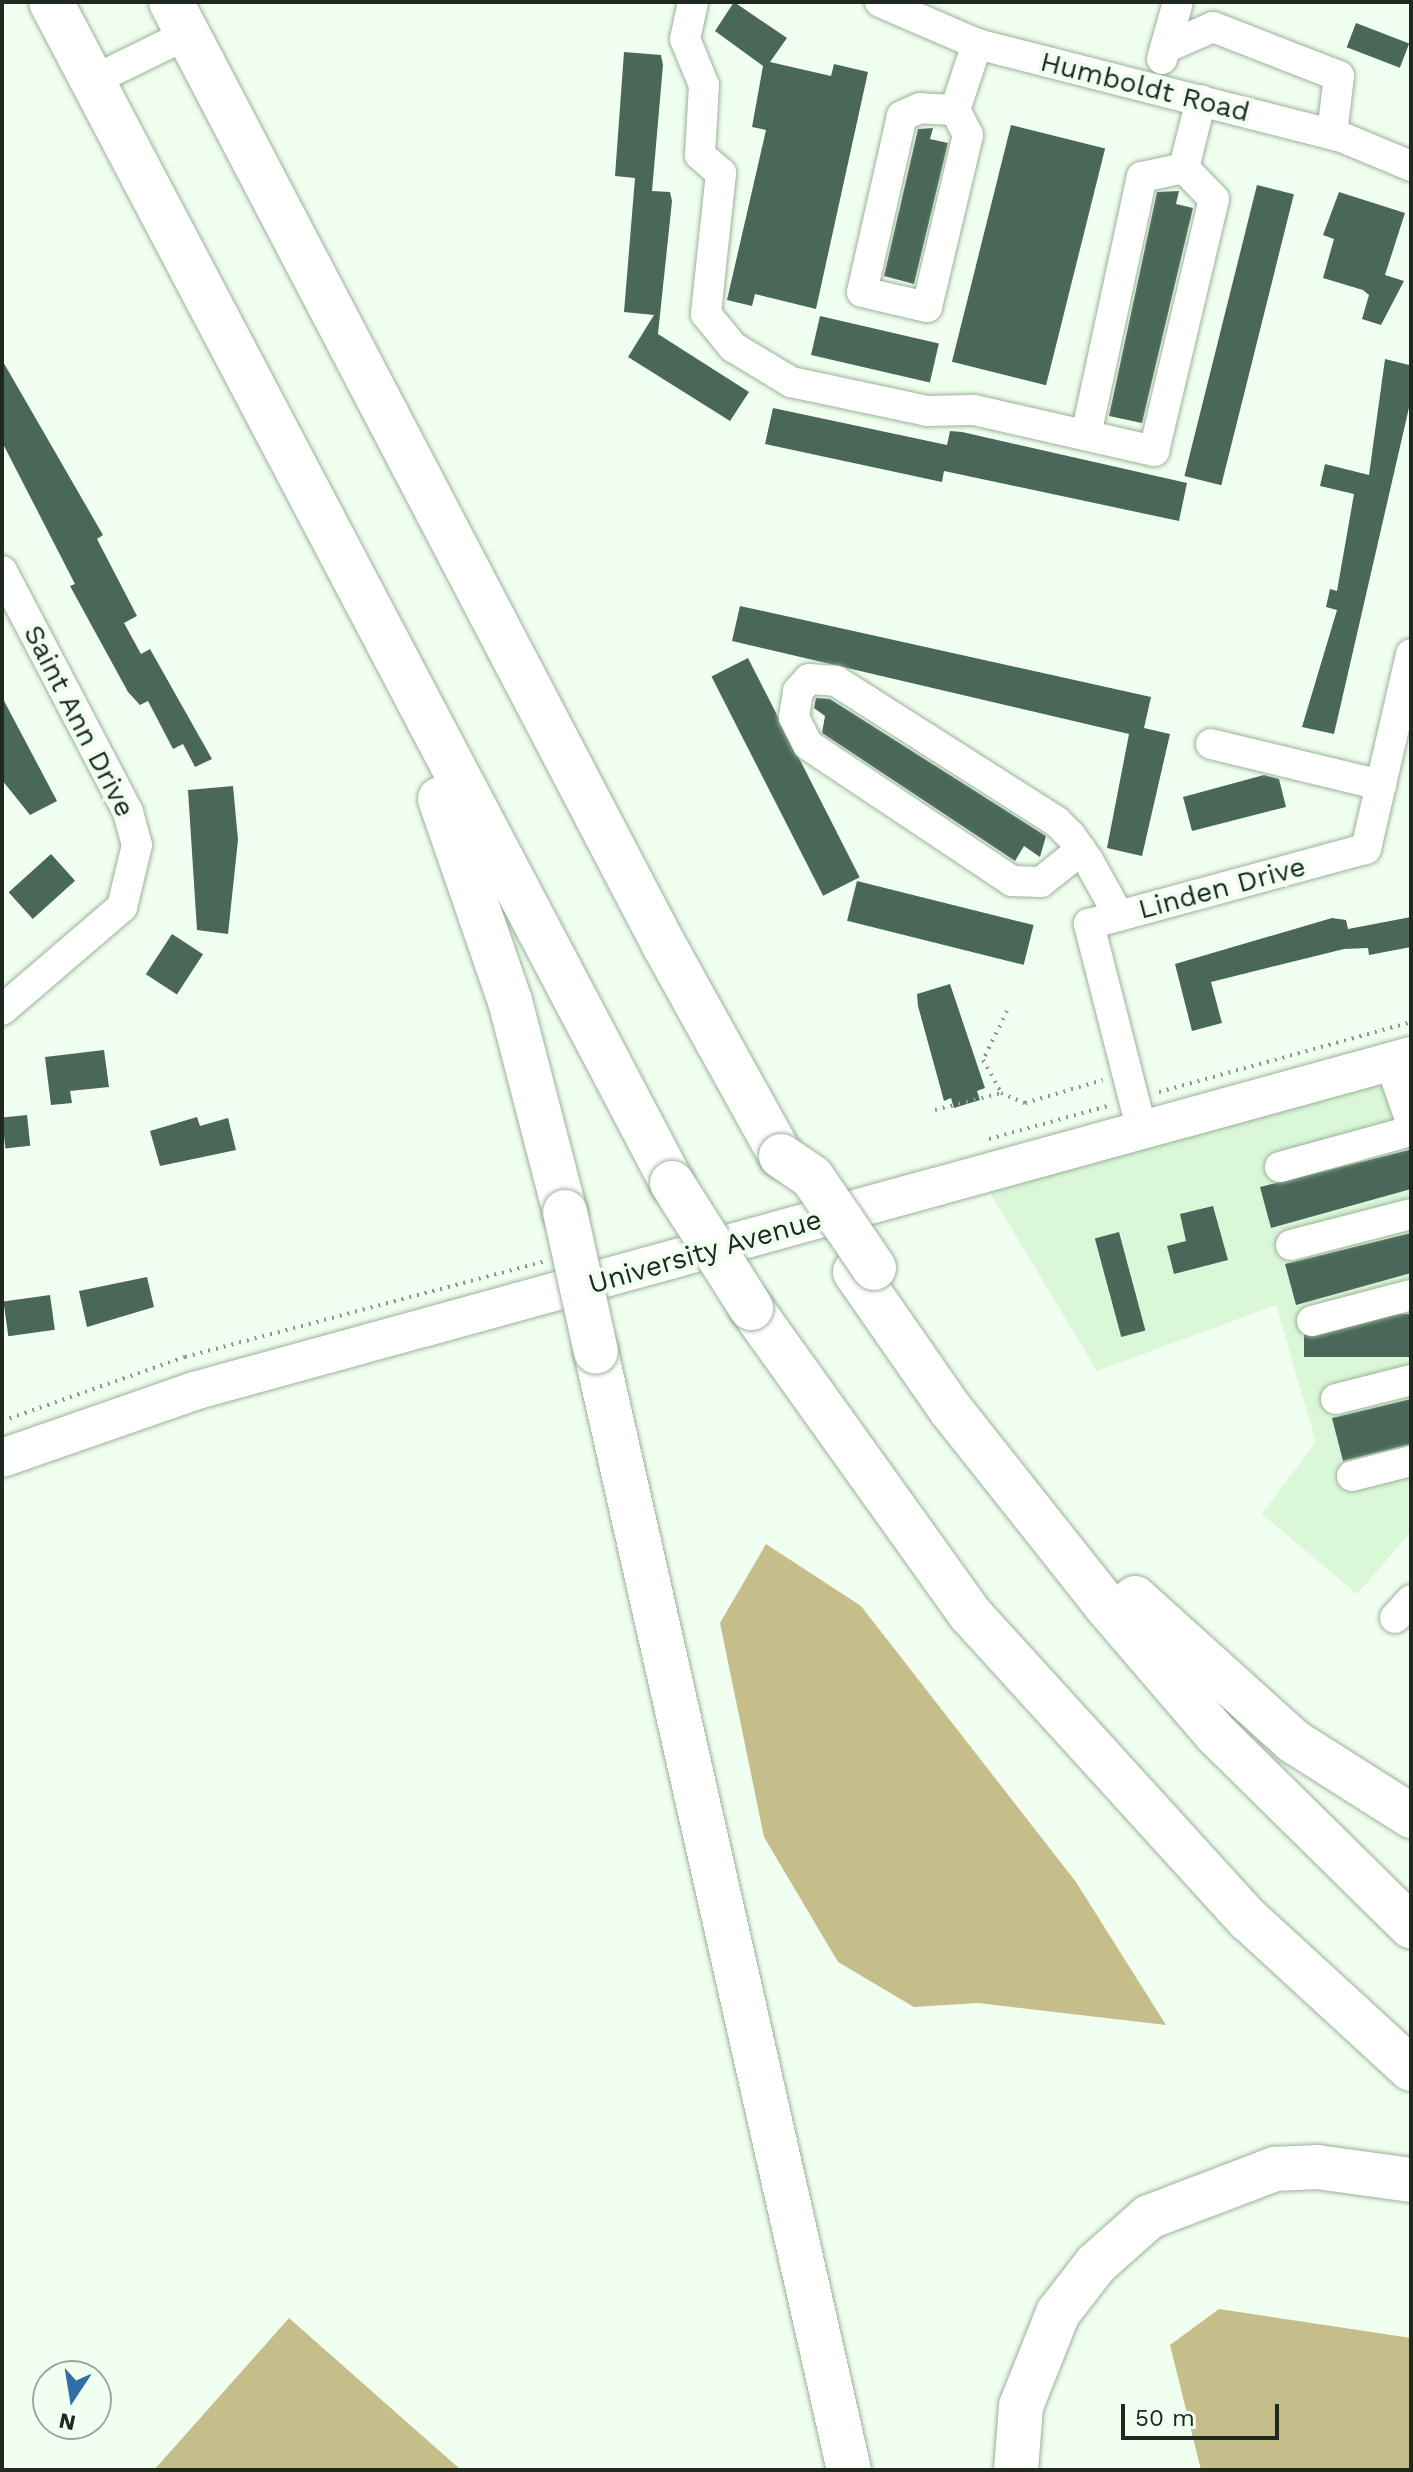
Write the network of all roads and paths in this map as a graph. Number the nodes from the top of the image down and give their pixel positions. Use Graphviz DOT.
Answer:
graph roads {
  1 [pos="51,2"];
  2 [pos="693,2"];
  3 [pos="880,2"];
  4 [pos="1178,2"];
  5 [pos="924,13"];
  6 [pos="180,18"];
  7 [pos="977,44"];
  8 [pos="1165,48"];
  9 [pos="92,81"];
  10 [pos="1153,88"];
  11 [pos="1201,100"];
  12 [pos="955,110"];
  13 [pos="1332,134"];
  14 [pos="1411,166"];
  15 [pos="1184,168"];
  16 [pos="1086,435"];
  17 [pos="2,571"];
  18 [pos="1411,654"];
  19 [pos="408,685"];
  20 [pos="1211,744"];
  21 [pos="1381,785"];
  22 [pos="1081,850"];
  23 [pos="1119,916"];
  24 [pos="2,1010"];
  25 [pos="1007,1011"];
  26 [pos="1401,1059"];
  27 [pos="1127,1073"];
  28 [pos="1001,1093"];
  29 [pos="935,1110"];
  30 [pos="1411,1122"];
  31 [pos="1142,1131"];
  32 [pos="1411,1131"];
  33 [pos="1280,1167"];
  34 [pos="1411,1214"];
  35 [pos="1291,1245"];
  36 [pos="865,1270"];
  37 [pos="1411,1295"];
  38 [pos="1312,1321"];
  39 [pos="1411,1380"];
  40 [pos="1336,1399"];
  41 [pos="2,1458"];
  42 [pos="1411,1461"];
  43 [pos="1352,1476"];
  44 [pos="1411,1816"];
  45 [pos="1411,1926"];
  46 [pos="1411,2069"];
  47 [pos="1411,2180"];
  48 [pos="849,2457"];
  49 [pos="1016,2470"];
  1 -- 9 [label="highway"];
  2 -- 16 [label="street"];
  3 -- 5 [label="street, Humboldt Road"];
  4 -- 8 [label="street"];
  5 -- 7 [label="street, Humboldt Road"];
  6 -- 9 [label="street"];
  6 -- 36 [label="highway"];
  7 -- 10 [label="street, Humboldt Road"];
  7 -- 12 [label="street"];
  8 -- 10 [label="street"];
  8 -- 13 [label="street"];
  9 -- 19 [label="highway"];
  10 -- 11 [label="street, Humboldt Road"];
  11 -- 13 [label="street, Humboldt Road"];
  11 -- 15 [label="street"];
  12 -- 12 [label="street"];
  13 -- 14 [label="street, Humboldt Road"];
  15 -- 16 [label="street"];
  15 -- 16 [label="street"];
  17 -- 24 [label="street, Saint Ann Drive"];
  18 -- 21 [label="street, Linden Drive"];
  19 -- 46 [label="highway, bridge"];
  19 -- 48 [label="highway, bridge"];
  20 -- 21 [label="street"];
  21 -- 23 [label="street, Linden Drive"];
  22 -- 22 [label="street"];
  22 -- 23 [label="street"];
  23 -- 27 [label="street, Linden Drive"];
  25 -- 28 [label="path"];
  26 -- 30 [label="street"];
  26 -- 31 [label="main road, University Avenue"];
  27 -- 28 [label="path"];
  27 -- 31 [label="street, Linden Drive"];
  28 -- 29 [label="path"];
  31 -- 41 [label="main road, University Avenue"];
  32 -- 33 [label="street"];
  34 -- 35 [label="street"];
  36 -- 44 [label="highway"];
  36 -- 45 [label="highway"];
  37 -- 38 [label="street"];
  39 -- 40 [label="street"];
  42 -- 43 [label="street"];
  47 -- 49 [label="highway"];
}
